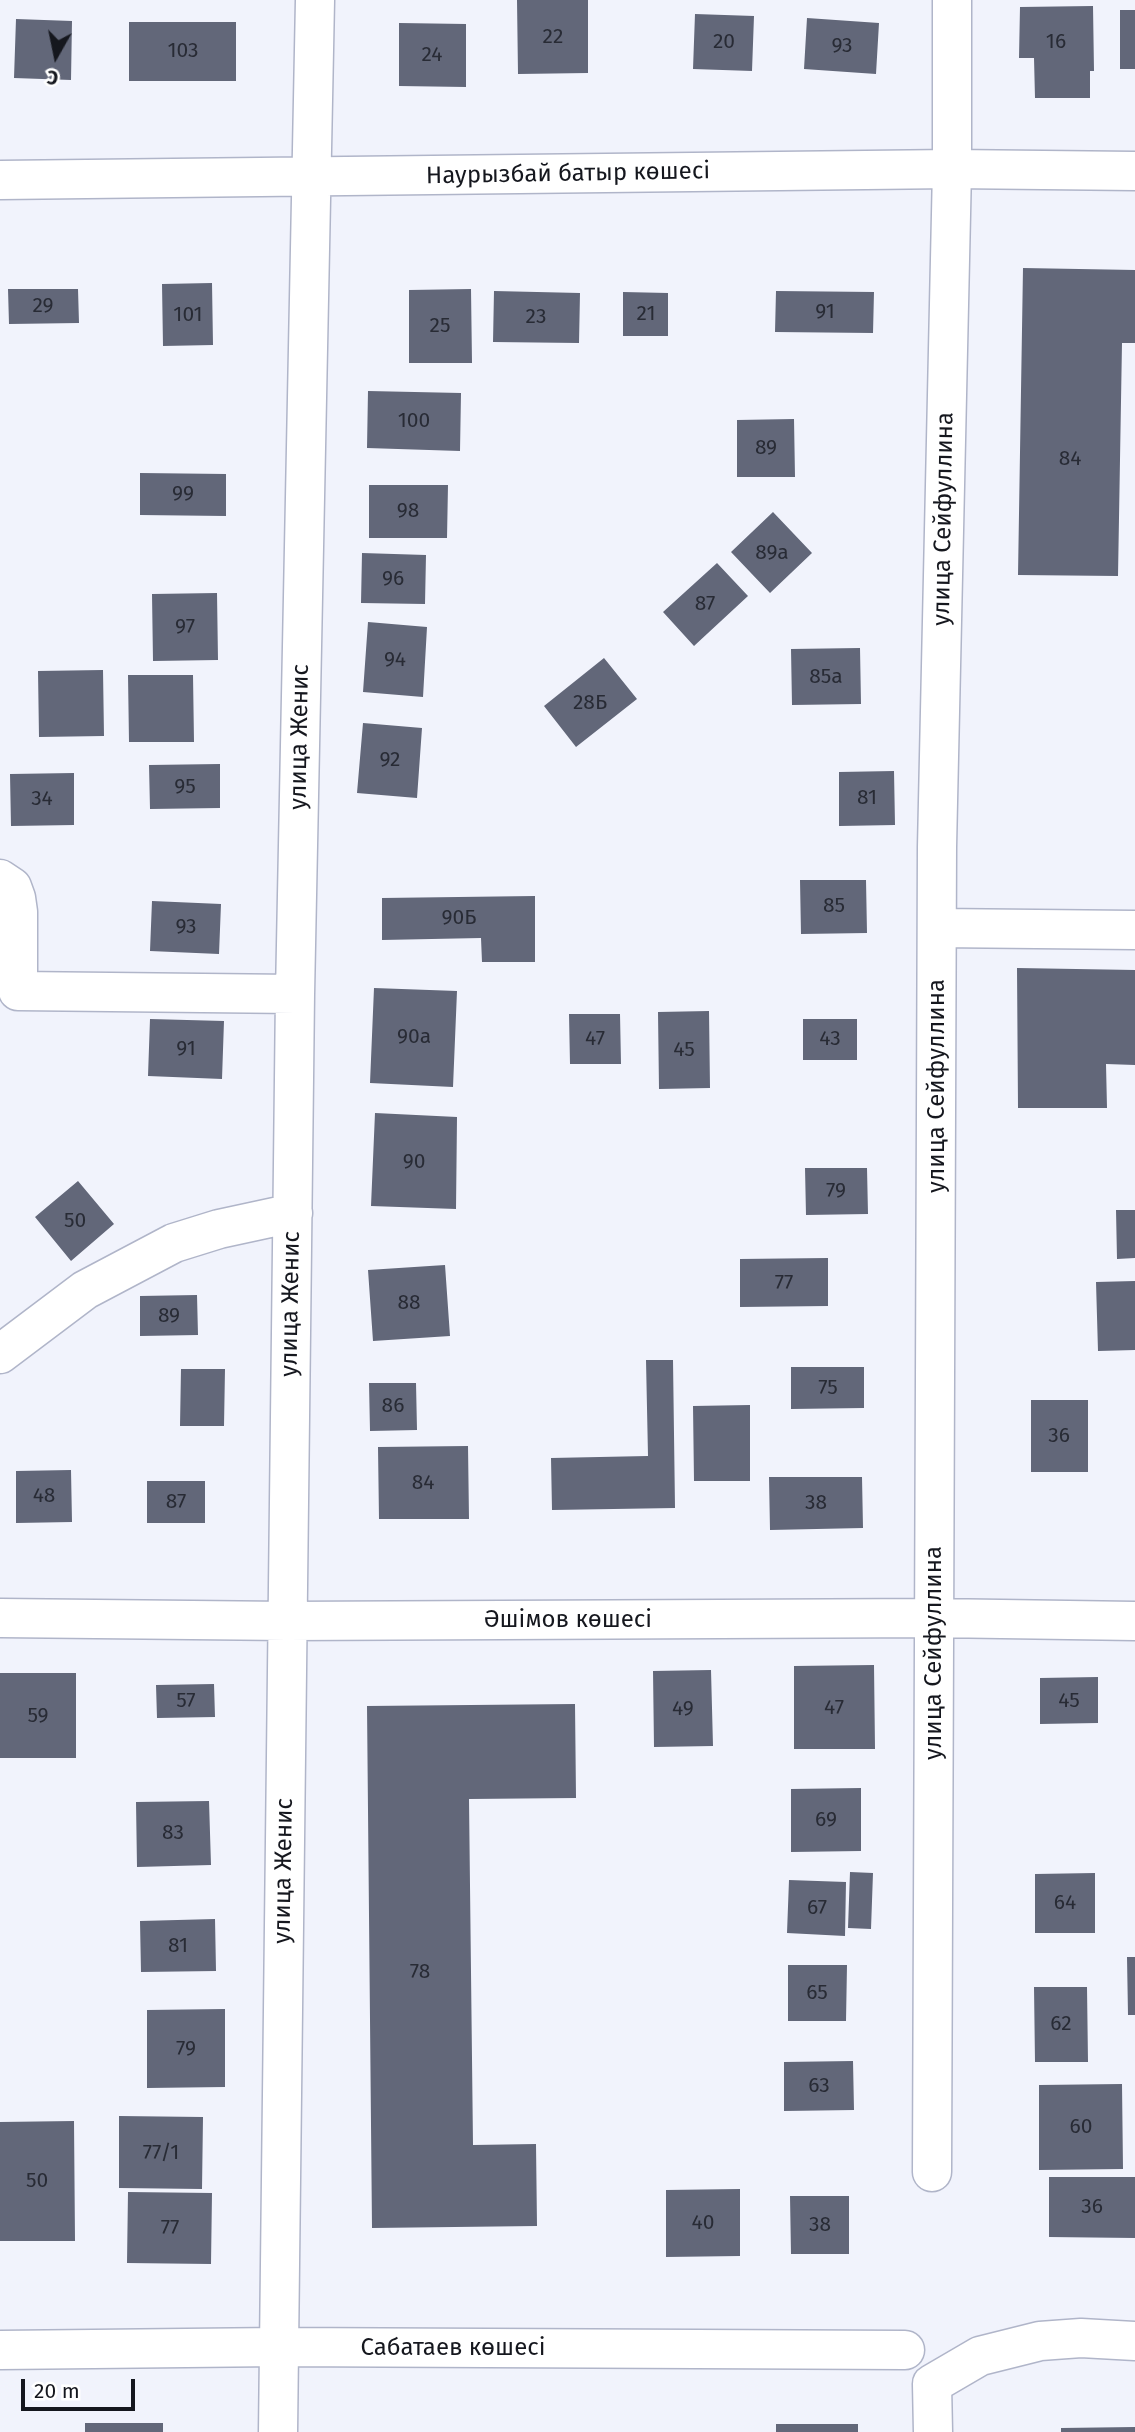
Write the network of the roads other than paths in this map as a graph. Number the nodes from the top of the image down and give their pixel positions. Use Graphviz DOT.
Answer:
graph roads {
  1 [pos="315,0"];
  2 [pos="952,0"];
  3 [pos="952,170"];
  4 [pos="1135,172"];
  5 [pos="310,177"];
  6 [pos="0,180"];
  7 [pos="0,879"];
  8 [pos="938,928"];
  9 [pos="1135,930"];
  10 [pos="9,991"];
  11 [pos="295,994"];
  12 [pos="293,1213"];
  13 [pos="0,1354"];
  14 [pos="0,1618"];
  15 [pos="935,1618"];
  16 [pos="287,1621"];
  17 [pos="1135,1621"];
  18 [pos="932,2172"];
  19 [pos="1135,2341"];
  20 [pos="279,2347"];
  21 [pos="0,2350"];
  22 [pos="905,2350"];
  23 [pos="278,2432"];
  24 [pos="933,2432"];
  1 -- 5 [label="street, улица Женис"];
  2 -- 3 [label="street, улица Сейфуллина"];
  3 -- 4 [label="street, Наурызбай батыр көшесі"];
  3 -- 5 [label="street, Наурызбай батыр көшесі"];
  3 -- 8 [label="street, улица Сейфуллина"];
  5 -- 6 [label="street, Наурызбай батыр көшесі"];
  5 -- 11 [label="street, улица Женис"];
  7 -- 10 [label="street"];
  8 -- 9 [label="street"];
  8 -- 15 [label="street, улица Сейфуллина"];
  10 -- 11 [label="street"];
  11 -- 12 [label="street, улица Женис"];
  12 -- 13 [label="street"];
  12 -- 16 [label="street, улица Женис"];
  14 -- 16 [label="street, Әшімов көшесі"];
  15 -- 16 [label="street, Әшімов көшесі"];
  15 -- 17 [label="street, Әшімов көшесі"];
  15 -- 18 [label="street, улица Сейфуллина"];
  16 -- 20 [label="street, улица Женис"];
  19 -- 24 [label="street"];
  20 -- 21 [label="street, Сабатаев көшесі"];
  20 -- 22 [label="street, Сабатаев көшесі"];
  20 -- 23 [label="street, улица Женис"];
}
